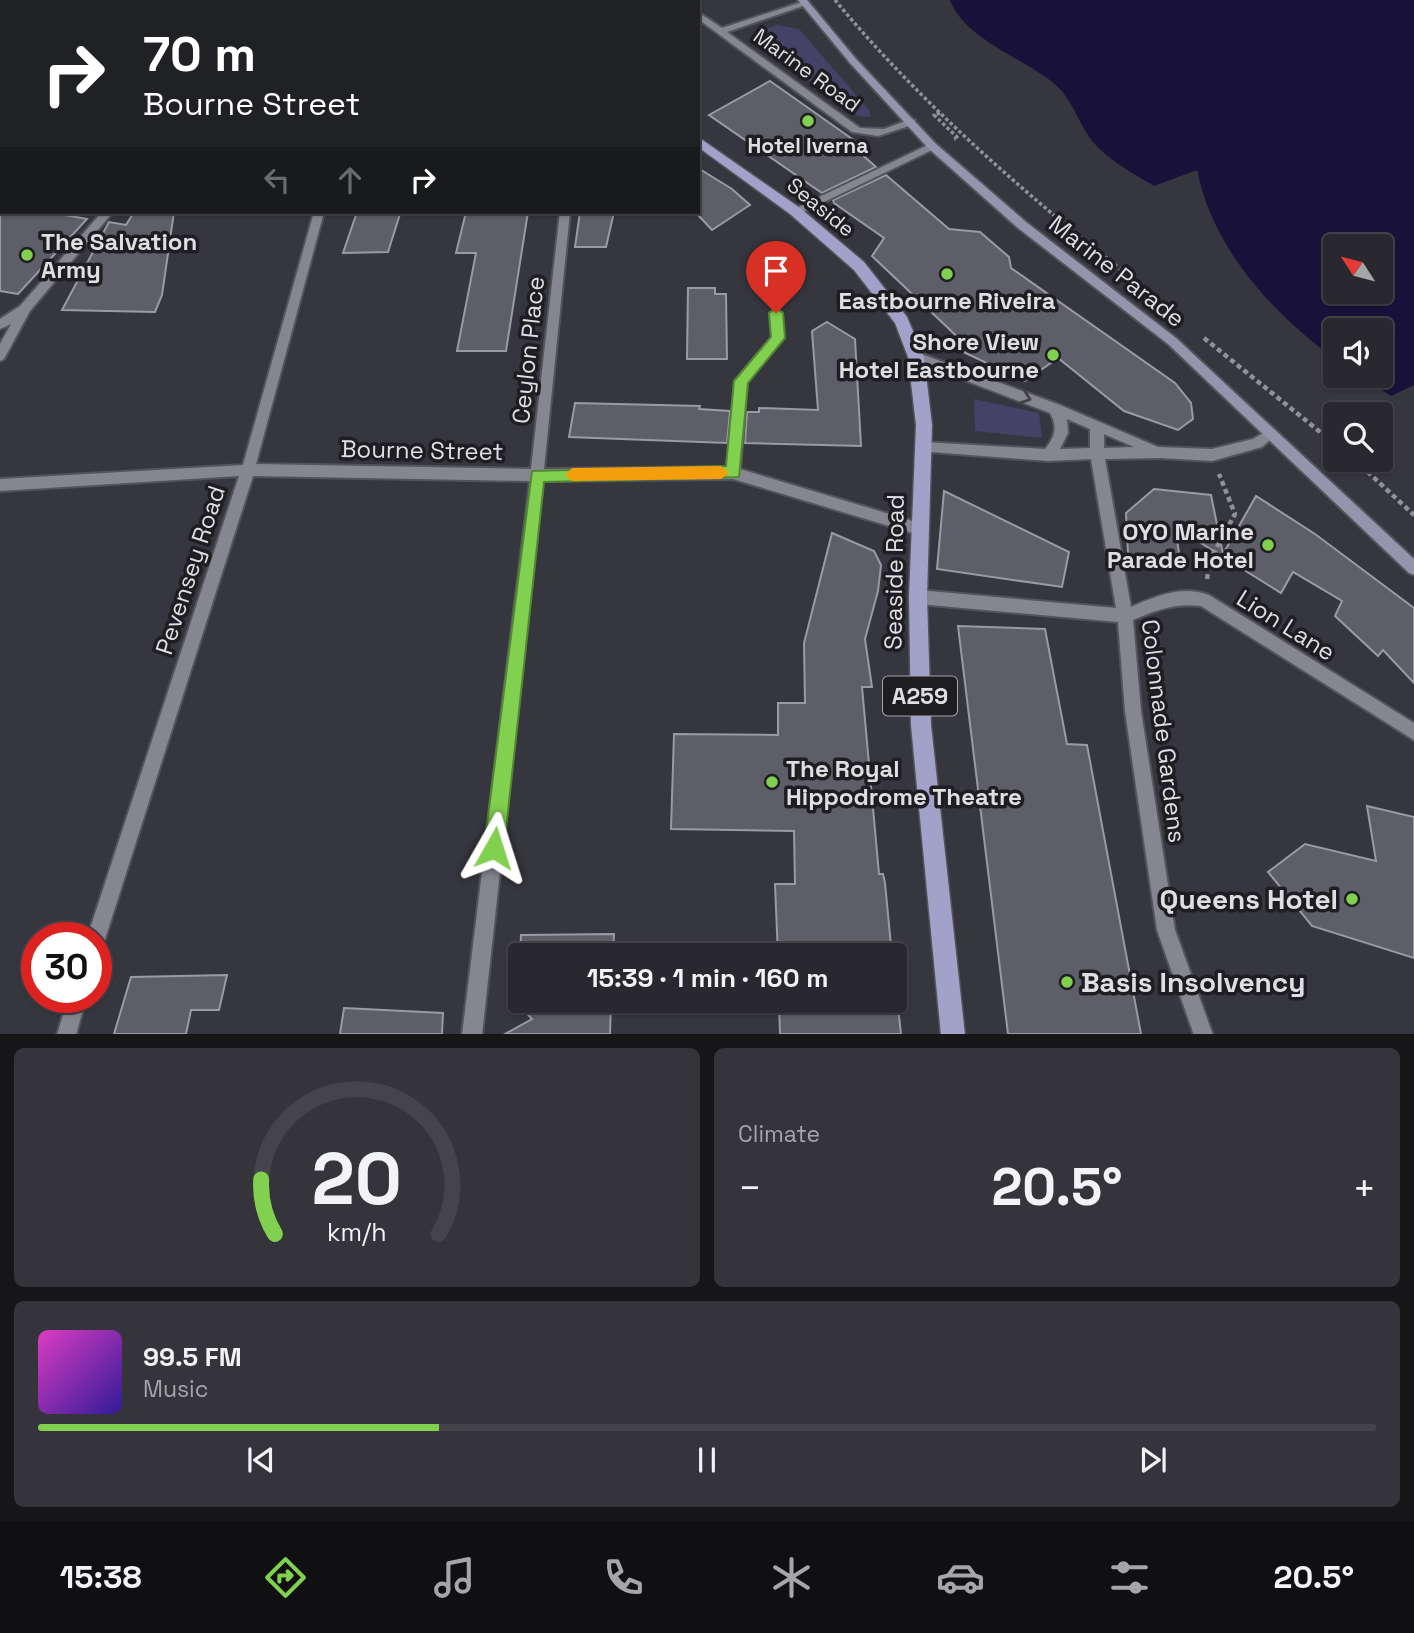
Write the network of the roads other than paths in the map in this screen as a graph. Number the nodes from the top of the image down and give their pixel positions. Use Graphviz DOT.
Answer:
graph roads {
  1 [pos="803,2"];
  2 [pos="700,16"];
  3 [pos="721,31"];
  4 [pos="911,122"];
  5 [pos="700,142"];
  6 [pos="932,146"];
  7 [pos="795,211"];
  8 [pos="106,214"];
  9 [pos="318,214"];
  10 [pos="565,214"];
  11 [pos="25,308"];
  12 [pos="776,313"];
  13 [pos="902,321"];
  14 [pos="0,325"];
  15 [pos="0,356"];
  16 [pos="916,357"];
  17 [pos="1055,409"];
  18 [pos="1097,427"];
  19 [pos="1270,434"];
  20 [pos="923,447"];
  21 [pos="1160,452"];
  22 [pos="1097,454"];
  23 [pos="1048,455"];
  24 [pos="248,470"];
  25 [pos="733,473"];
  26 [pos="537,475"];
  27 [pos="0,485"];
  28 [pos="919,530"];
  29 [pos="1414,568"];
  30 [pos="918,597"];
  31 [pos="1125,616"];
  32 [pos="1414,732"];
  33 [pos="102,922"];
  34 [pos="73,1013"];
  35 [pos="65,1034"];
  36 [pos="472,1034"];
  37 [pos="953,1034"];
  38 [pos="1204,1034"];
  1 -- 3 [label="street, Marine Road"];
  1 -- 4 [label="main road, Marine Parade"];
  2 -- 3 [label="street, Marine Road"];
  3 -- 4 [label="street, Marine Road"];
  4 -- 6 [label="main road, Marine Parade"];
  5 -- 7 [label="main road, Seaside / A259"];
  6 -- 7 [label="street"];
  6 -- 19 [label="main road, Marine Parade"];
  7 -- 13 [label="main road, Seaside / A259"];
  8 -- 11 [label="street"];
  9 -- 24 [label="street, Pevensey Road"];
  10 -- 26 [label="street, Ceylon Place"];
  11 -- 14 [label="street"];
  11 -- 15 [label="street"];
  12 -- 25 [label="street"];
  13 -- 16 [label="main road, Seaside Road / A259"];
  16 -- 17 [label="street, one-way"];
  16 -- 20 [label="main road, Seaside Road / A259"];
  17 -- 18 [label="street"];
  17 -- 23 [label="street"];
  18 -- 21 [label="street"];
  18 -- 22 [label="street, Colonnade Gardens"];
  19 -- 21 [label="street"];
  19 -- 29 [label="main road, Marine Parade"];
  20 -- 23 [label="street"];
  20 -- 28 [label="main road, Seaside Road / A259"];
  21 -- 22 [label="street"];
  22 -- 23 [label="street"];
  22 -- 31 [label="street, Colonnade Gardens"];
  24 -- 26 [label="street, Bourne Street"];
  24 -- 27 [label="street, Bourne Street"];
  24 -- 33 [label="street, Pevensey Road"];
  25 -- 26 [label="street, Bourne Street"];
  25 -- 28 [label="street, Bourne Street"];
  26 -- 36 [label="street, Ceylon Place"];
  28 -- 30 [label="main road, Seaside Road / A259"];
  30 -- 31 [label="street"];
  30 -- 37 [label="main road, Seaside Road / A259"];
  31 -- 32 [label="street, Lion Lane"];
  31 -- 38 [label="street, Colonnade Gardens"];
  34 -- 35 [label="street"];
}
